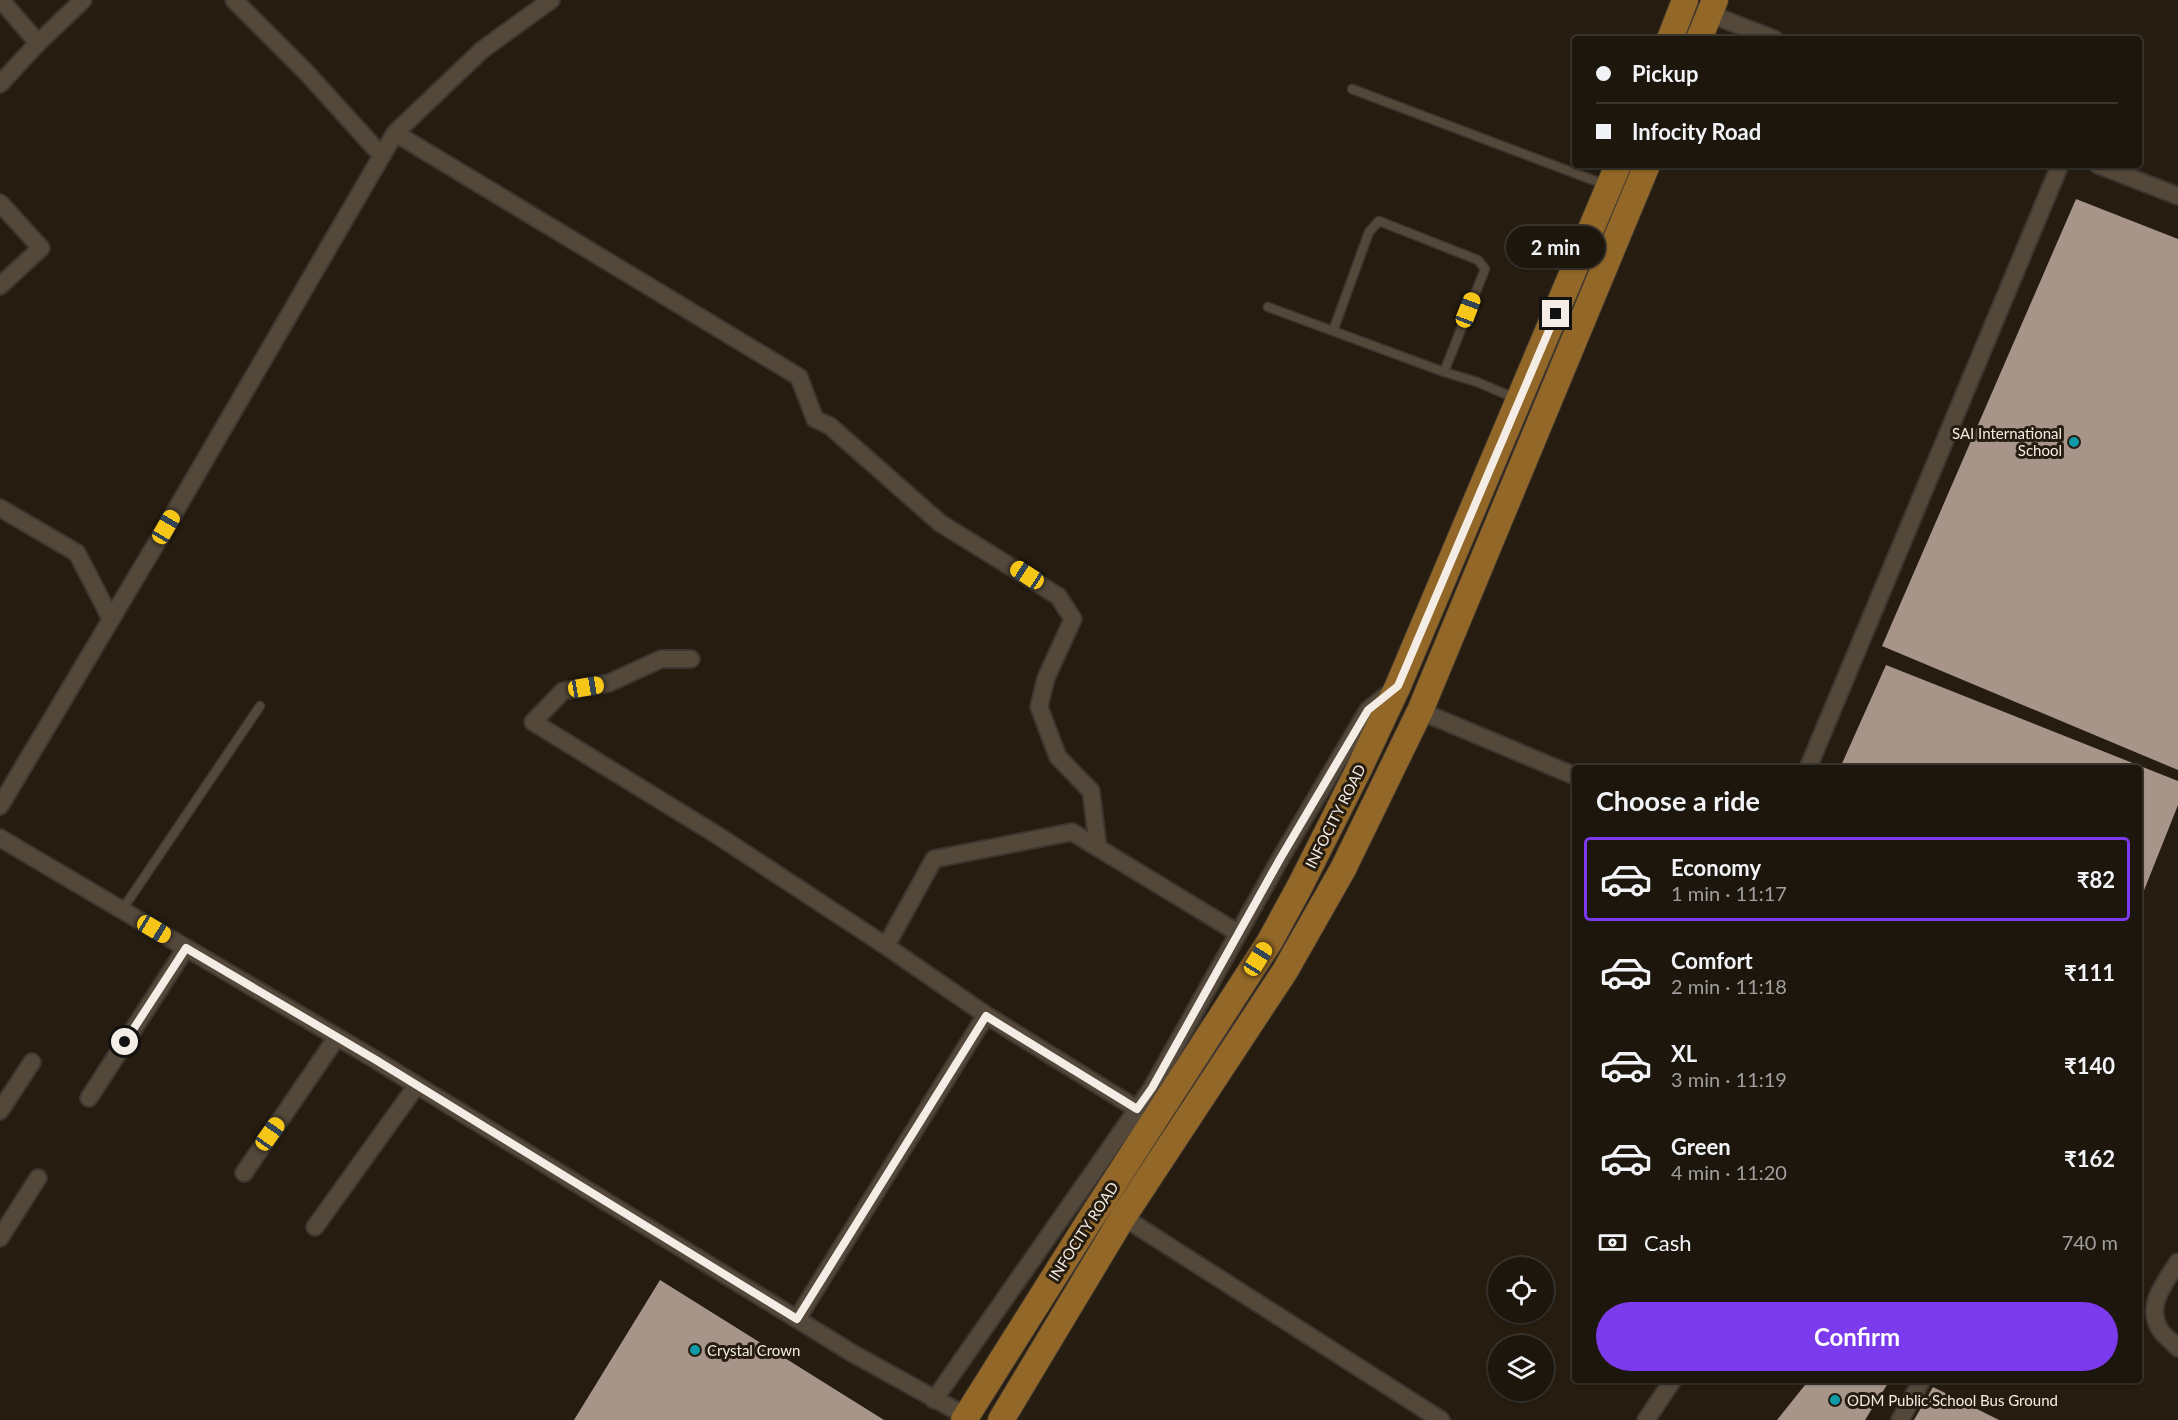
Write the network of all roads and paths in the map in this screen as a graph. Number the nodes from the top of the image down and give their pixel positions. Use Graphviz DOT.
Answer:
graph roads {
  1 [pos="1,0"];
  2 [pos="83,0"];
  3 [pos="234,0"];
  4 [pos="551,0"];
  5 [pos="1685,0"];
  6 [pos="1713,7"];
  7 [pos="1671,36"];
  8 [pos="1700,36"];
  9 [pos="1768,36"];
  10 [pos="38,43"];
  11 [pos="0,84"];
  12 [pos="1352,89"];
  13 [pos="395,132"];
  14 [pos="382,156"];
  15 [pos="1572,162"];
  16 [pos="1590,168"];
  17 [pos="1646,168"];
  18 [pos="2059,168"];
  19 [pos="2106,168"];
  20 [pos="1614,176"];
  21 [pos="2178,196"];
  22 [pos="0,203"];
  23 [pos="0,286"];
  24 [pos="1268,307"];
  25 [pos="1333,331"];
  26 [pos="1444,372"];
  27 [pos="1520,400"];
  28 [pos="1480,494"];
  29 [pos="1506,505"];
  30 [pos="0,508"];
  31 [pos="111,619"];
  32 [pos="691,659"];
  33 [pos="1398,686"];
  34 [pos="260,706"];
  35 [pos="1420,711"];
  36 [pos="1809,765"];
  37 [pos="1572,775"];
  38 [pos="0,806"];
  39 [pos="0,838"];
  40 [pos="1098,848"];
  41 [pos="122,910"];
  42 [pos="1238,933"];
  43 [pos="886,946"];
  44 [pos="186,948"];
  45 [pos="986,1016"];
  46 [pos="337,1037"];
  47 [pos="1202,1047"];
  48 [pos="32,1062"];
  49 [pos="1226,1062"];
  50 [pos="417,1085"];
  51 [pos="89,1098"];
  52 [pos="1137,1109"];
  53 [pos="0,1112"];
  54 [pos="244,1173"];
  55 [pos="38,1178"];
  56 [pos="1123,1217"];
  57 [pos="315,1227"];
  58 [pos="0,1238"];
  59 [pos="2178,1262"];
  60 [pos="797,1319"];
  61 [pos="2178,1348"];
  62 [pos="1671,1383"];
  63 [pos="1920,1383"];
  64 [pos="934,1400"];
  65 [pos="957,1417"];
  66 [pos="1001,1420"];
  67 [pos="1441,1420"];
  68 [pos="1646,1420"];
  69 [pos="1900,1420"];
  1 -- 10 [label="street"];
  2 -- 10 [label="street"];
  3 -- 14 [label="street"];
  4 -- 13 [label="street"];
  5 -- 7 [label="main road"];
  6 -- 8 [label="main road"];
  6 -- 9 [label="street"];
  10 -- 11 [label="street"];
  12 -- 15 [label="lane"];
  13 -- 14 [label="street"];
  13 -- 40 [label="street"];
  14 -- 31 [label="street"];
  16 -- 20 [label="lane"];
  17 -- 29 [label="main road, INFOCITY ROAD"];
  18 -- 36 [label="street"];
  19 -- 21 [label="street"];
  20 -- 27 [label="main road, INFOCITY ROAD"];
  22 -- 23 [label="street"];
  24 -- 25 [label="lane"];
  25 -- 26 [label="lane"];
  25 -- 26 [label="lane"];
  26 -- 27 [label="lane"];
  27 -- 28 [label="main road, INFOCITY ROAD"];
  28 -- 29 [label="main road"];
  28 -- 33 [label="main road, INFOCITY ROAD"];
  29 -- 35 [label="main road, INFOCITY ROAD"];
  30 -- 31 [label="street"];
  31 -- 38 [label="street"];
  32 -- 43 [label="street"];
  33 -- 42 [label="street"];
  33 -- 47 [label="main road, INFOCITY ROAD"];
  34 -- 41 [label="lane"];
  35 -- 37 [label="street"];
  35 -- 49 [label="main road, INFOCITY ROAD"];
  39 -- 41 [label="street"];
  40 -- 42 [label="street"];
  40 -- 43 [label="street"];
  41 -- 44 [label="street"];
  42 -- 52 [label="street"];
  43 -- 45 [label="street"];
  44 -- 46 [label="street"];
  44 -- 51 [label="street"];
  45 -- 52 [label="street"];
  45 -- 60 [label="street"];
  46 -- 50 [label="street"];
  46 -- 54 [label="street"];
  47 -- 49 [label="main road"];
  47 -- 65 [label="main road, INFOCITY ROAD"];
  48 -- 53 [label="street"];
  49 -- 56 [label="main road, INFOCITY ROAD"];
  50 -- 57 [label="street"];
  50 -- 60 [label="street"];
  52 -- 64 [label="street"];
  55 -- 58 [label="street"];
  56 -- 66 [label="main road, INFOCITY ROAD"];
  56 -- 67 [label="street"];
  59 -- 61 [label="street"];
  60 -- 64 [label="street"];
  62 -- 68 [label="street"];
  63 -- 69 [label="street"];
  64 -- 65 [label="street"];
}
